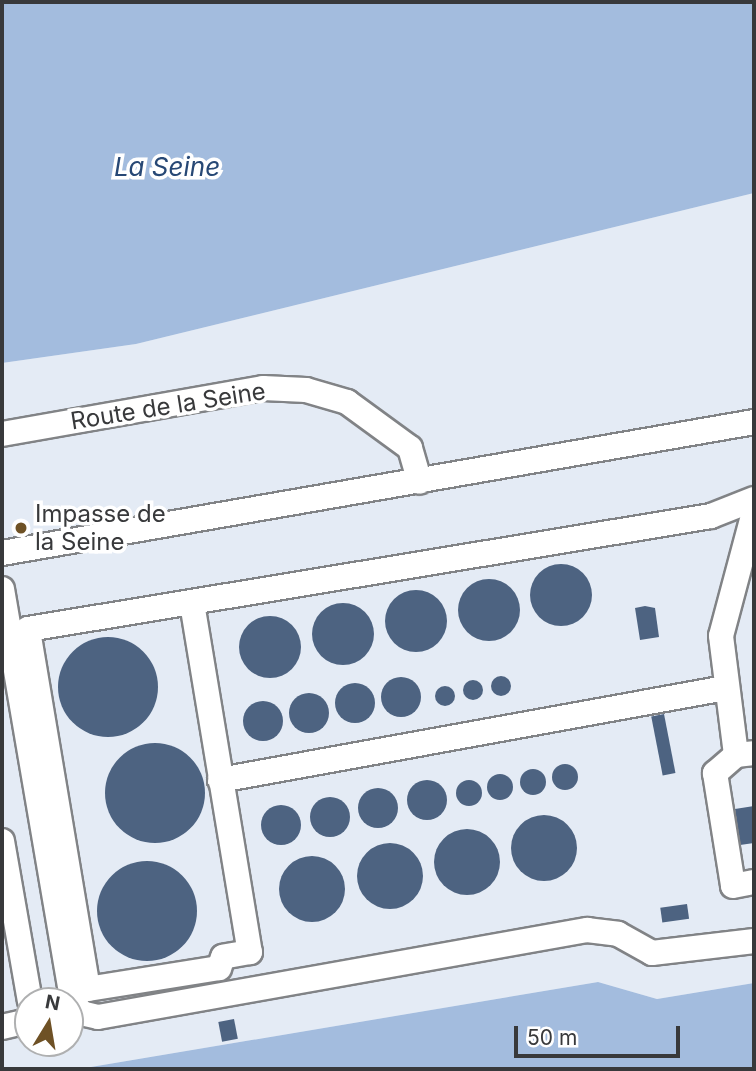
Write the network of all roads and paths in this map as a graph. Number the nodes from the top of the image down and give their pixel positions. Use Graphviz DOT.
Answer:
graph roads {
  1 [pos="754,422"];
  2 [pos="2,434"];
  3 [pos="420,482"];
  4 [pos="754,499"];
  5 [pos="754,512"];
  6 [pos="5,553"];
  7 [pos="2,589"];
  8 [pos="192,603"];
  9 [pos="725,688"];
  10 [pos="745,754"];
  11 [pos="220,780"];
  12 [pos="2,841"];
  13 [pos="754,882"];
  14 [pos="754,942"];
  15 [pos="28,987"];
  1 -- 3 [label="lane"];
  2 -- 3 [label="lane, Route de la Seine"];
  3 -- 6 [label="lane"];
  4 -- 8 [label="lane"];
  5 -- 9 [label="lane"];
  7 -- 14 [label="lane"];
  8 -- 11 [label="lane"];
  8 -- 11 [label="lane"];
  9 -- 10 [label="lane"];
  9 -- 11 [label="lane"];
  10 -- 13 [label="lane"];
  12 -- 15 [label="lane"];
}
